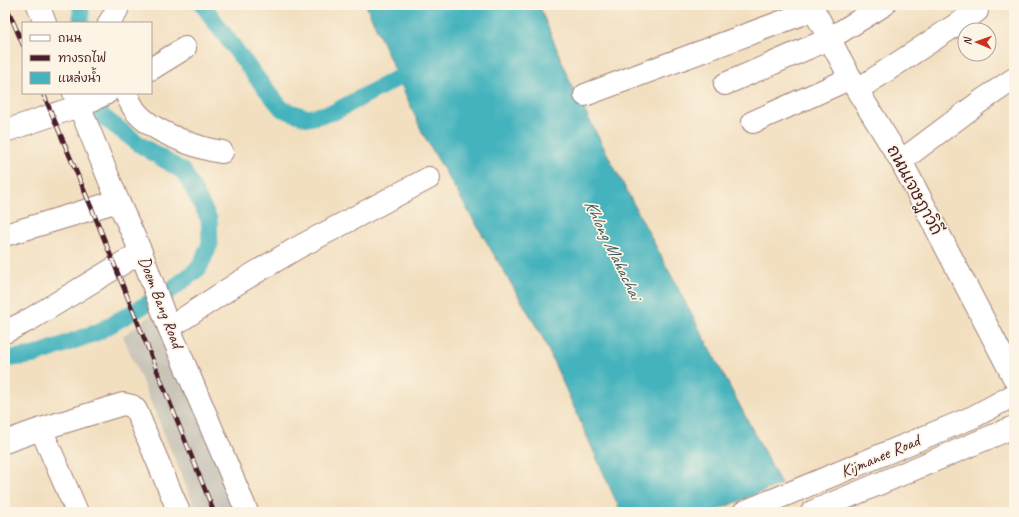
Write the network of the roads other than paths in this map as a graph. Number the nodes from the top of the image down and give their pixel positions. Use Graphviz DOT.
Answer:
graph roads {
  1 [pos="38,5"];
  2 [pos="884,5"];
  3 [pos="812,7"];
  4 [pos="977,11"];
  5 [pos="45,22"];
  6 [pos="829,39"];
  7 [pos="185,48"];
  8 [pos="152,68"];
  9 [pos="1014,80"];
  10 [pos="725,84"];
  11 [pos="854,84"];
  12 [pos="103,94"];
  13 [pos="127,94"];
  14 [pos="585,95"];
  15 [pos="78,101"];
  16 [pos="753,122"];
  17 [pos="5,131"];
  18 [pos="222,152"];
  19 [pos="901,161"];
  20 [pos="429,178"];
  21 [pos="118,201"];
  22 [pos="5,235"];
  23 [pos="141,252"];
  24 [pos="169,328"];
  25 [pos="5,332"];
  26 [pos="1014,378"];
  27 [pos="1014,395"];
  28 [pos="1014,427"];
  29 [pos="41,429"];
  30 [pos="5,442"];
  31 [pos="77,512"];
  32 [pos="179,512"];
  33 [pos="247,512"];
  34 [pos="744,512"];
  35 [pos="812,512"];
  1 -- 5 [label="street"];
  2 -- 6 [label="street"];
  3 -- 6 [label="street, ถนนเจษฎาวิถี"];
  3 -- 14 [label="street"];
  4 -- 11 [label="street"];
  6 -- 10 [label="street"];
  6 -- 11 [label="street, ถนนเจษฎาวิถี"];
  7 -- 8 [label="street"];
  9 -- 19 [label="street"];
  11 -- 16 [label="street"];
  11 -- 19 [label="street, ถนนเจษฎาวิถี"];
  12 -- 15 [label="street"];
  13 -- 18 [label="street"];
  15 -- 17 [label="street"];
  15 -- 21 [label="street, Doem Bang Road"];
  19 -- 26 [label="street, ถนนเจษฎาวิถี"];
  20 -- 24 [label="street"];
  21 -- 22 [label="street"];
  21 -- 23 [label="street, Doem Bang Road"];
  23 -- 24 [label="street, Doem Bang Road"];
  23 -- 25 [label="street"];
  24 -- 33 [label="street, Doem Bang Road"];
  27 -- 34 [label="street, Kijmanee Road"];
  28 -- 35 [label="street, Kijmanee Road"];
  29 -- 30 [label="street"];
  29 -- 31 [label="street"];
  29 -- 32 [label="street"];
}
